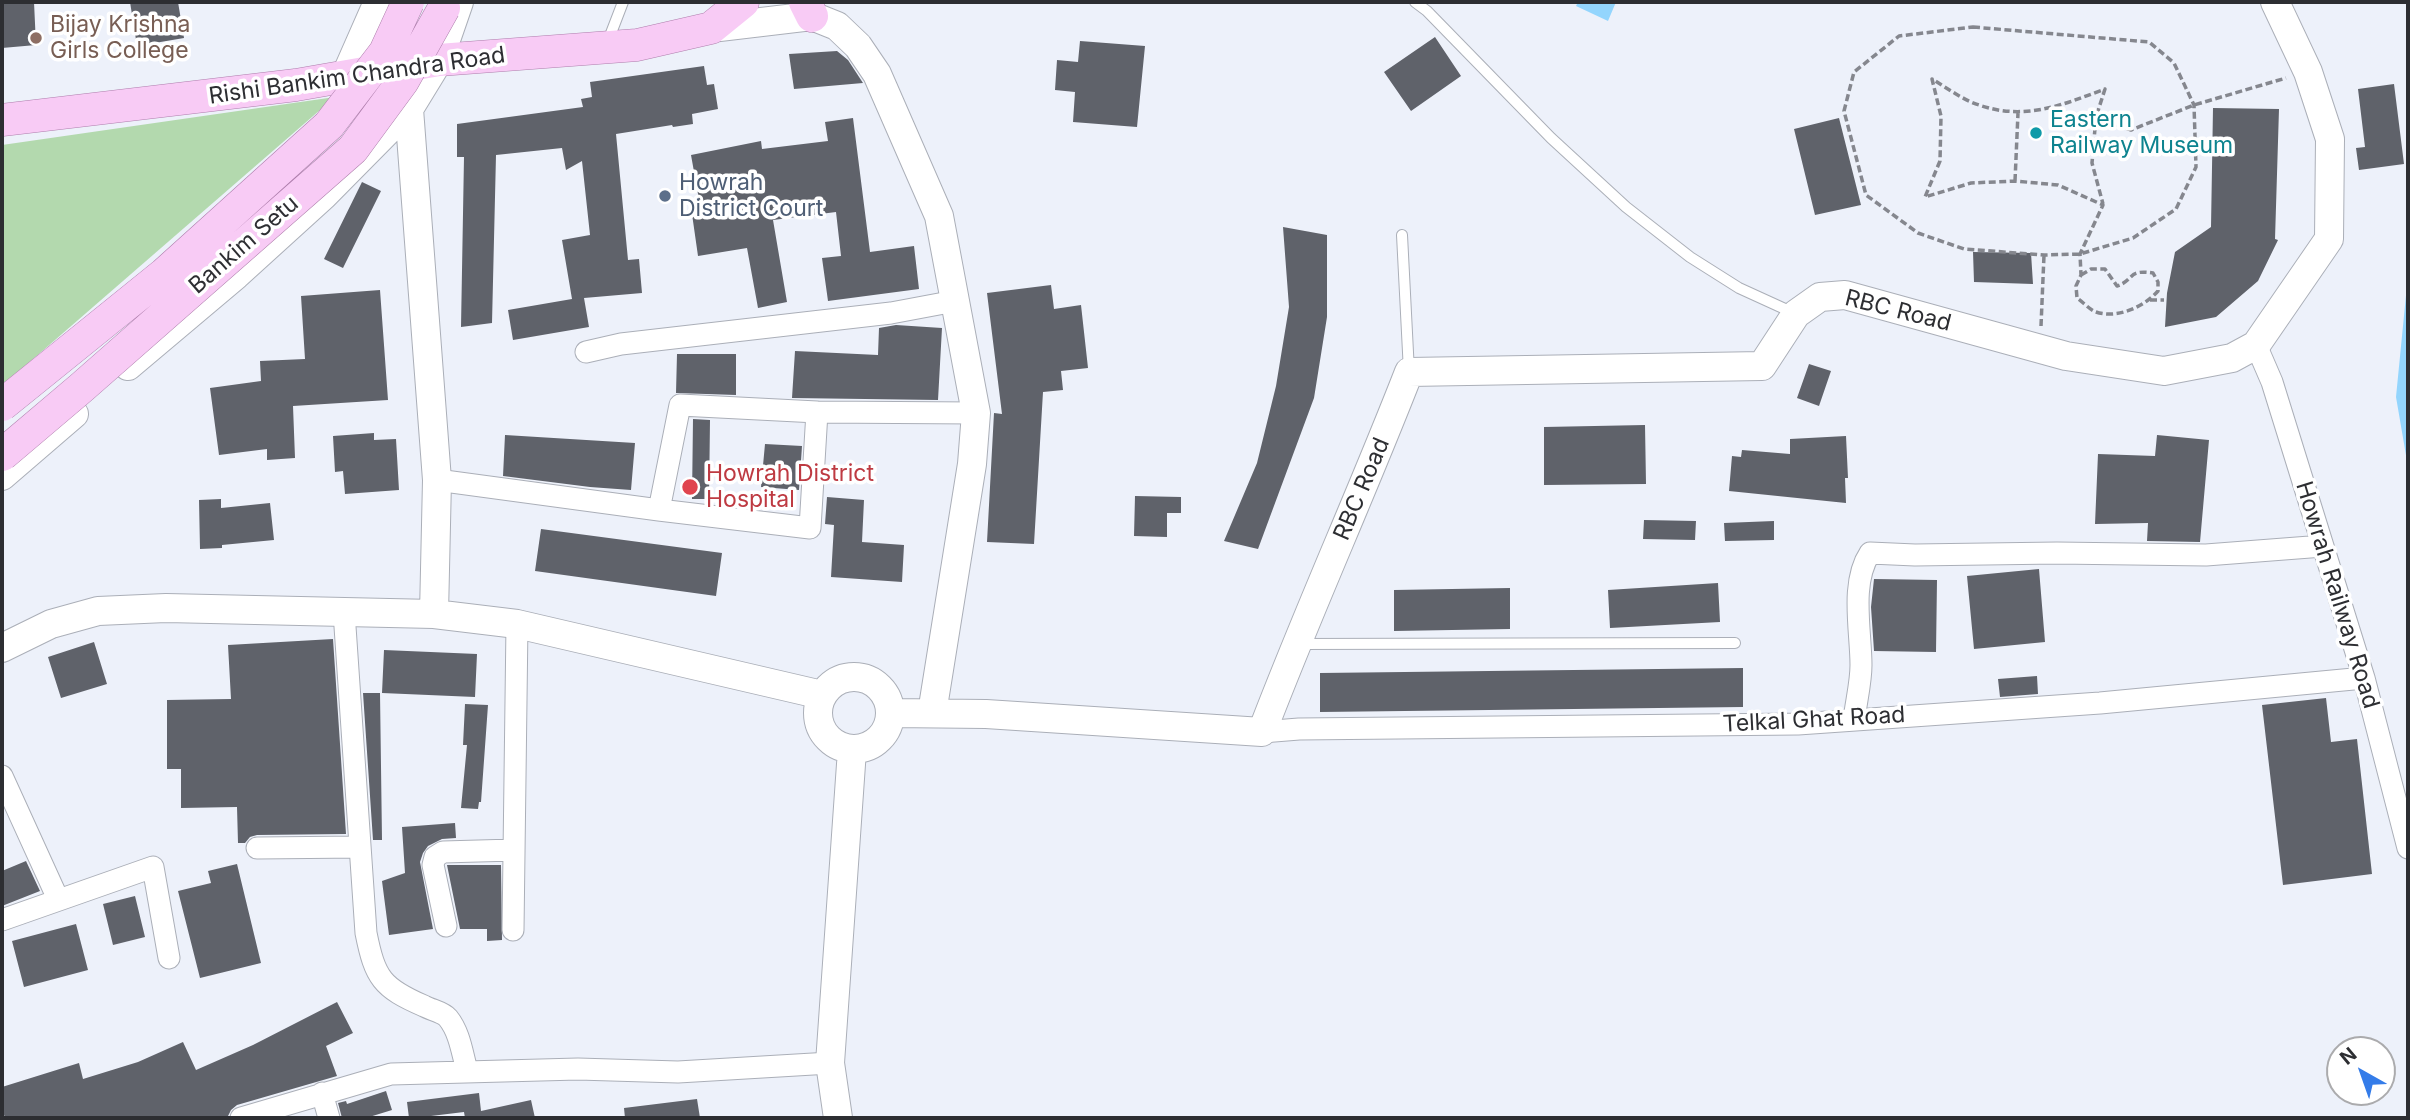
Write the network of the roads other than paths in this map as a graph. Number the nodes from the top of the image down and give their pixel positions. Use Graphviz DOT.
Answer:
graph roads {
  1 [pos="379,2"];
  2 [pos="408,2"];
  3 [pos="446,2"];
  4 [pos="459,2"];
  5 [pos="623,2"];
  6 [pos="743,2"];
  7 [pos="1415,2"];
  8 [pos="2275,2"];
  9 [pos="809,9"];
  10 [pos="711,28"];
  11 [pos="604,48"];
  12 [pos="439,60"];
  13 [pos="345,77"];
  14 [pos="410,109"];
  15 [pos="2,120"];
  16 [pos="1402,235"];
  17 [pos="955,301"];
  18 [pos="1796,314"];
  19 [pos="2256,345"];
  20 [pos="586,352"];
  21 [pos="1409,372"];
  22 [pos="2,405"];
  23 [pos="817,412"];
  24 [pos="975,413"];
  25 [pos="2,455"];
  26 [pos="2,476"];
  27 [pos="437,480"];
  28 [pos="659,510"];
  29 [pos="2323,546"];
  30 [pos="344,612"];
  31 [pos="434,614"];
  32 [pos="517,624"];
  33 [pos="1735,643"];
  34 [pos="1296,644"];
  35 [pos="2,648"];
  36 [pos="2364,678"];
  37 [pos="822,695"];
  38 [pos="891,713"];
  39 [pos="932,713"];
  40 [pos="1854,720"];
  41 [pos="1262,732"];
  42 [pos="852,750"];
  43 [pos="2,776"];
  44 [pos="360,847"];
  45 [pos="257,848"];
  46 [pos="2408,848"];
  47 [pos="514,850"];
  48 [pos="58,900"];
  49 [pos="2,920"];
  50 [pos="446,926"];
  51 [pos="513,930"];
  52 [pos="169,958"];
  53 [pos="830,1063"];
  54 [pos="467,1070"];
  55 [pos="322,1093"];
  56 [pos="241,1118"];
  57 [pos="329,1118"];
  58 [pos="838,1118"];
  1 -- 13 [label="main road"];
  2 -- 22 [label="main road, Bankim Setu, bridge"];
  3 -- 25 [label="main road, Bankim Setu, bridge"];
  4 -- 12 [label="main road"];
  5 -- 11 [label="lane"];
  6 -- 10 [label="main road, Rishi Bankim Chandra Road"];
  7 -- 18 [label="lane"];
  8 -- 19 [label="main road"];
  9 -- 10 [label="main road, Rishi Bankim Chandra Road"];
  9 -- 17 [label="main road, Rishi Bankim Chandra Road"];
  10 -- 11 [label="main road, Rishi Bankim Chandra Road"];
  11 -- 12 [label="main road, Rishi Bankim Chandra Road"];
  12 -- 13 [label="main road, Rishi Bankim Chandra Road"];
  12 -- 14 [label="main road"];
  13 -- 14 [label="main road"];
  13 -- 15 [label="main road, Rishi Bankim Chandra Road"];
  14 -- 26 [label="main road"];
  14 -- 27 [label="main road"];
  16 -- 21 [label="lane"];
  17 -- 20 [label="street"];
  17 -- 24 [label="main road, Rishi Bankim Chandra Road"];
  18 -- 19 [label="main road, RBC Road"];
  18 -- 21 [label="main road, RBC Road"];
  19 -- 29 [label="street, Howrah Railway Road"];
  21 -- 34 [label="main road, RBC Road"];
  23 -- 24 [label="street"];
  23 -- 28 [label="street"];
  23 -- 28 [label="street"];
  24 -- 39 [label="main road, Rishi Bankim Chandra Road"];
  27 -- 28 [label="street"];
  27 -- 31 [label="main road"];
  29 -- 36 [label="street, Howrah Railway Road"];
  29 -- 40 [label="street"];
  30 -- 31 [label="main road"];
  30 -- 35 [label="main road"];
  30 -- 44 [label="street"];
  31 -- 32 [label="main road"];
  32 -- 37 [label="main road"];
  32 -- 47 [label="street"];
  33 -- 34 [label="lane"];
  34 -- 41 [label="main road, RBC Road"];
  36 -- 40 [label="street, Telkal Ghat Road"];
  36 -- 46 [label="street, Howrah Railway Road"];
  37 -- 38 [label="main road"];
  37 -- 42 [label="main road"];
  38 -- 39 [label="main road"];
  38 -- 42 [label="main road"];
  39 -- 41 [label="main road"];
  40 -- 41 [label="street, Telkal Ghat Road"];
  42 -- 53 [label="main road"];
  43 -- 48 [label="street"];
  44 -- 45 [label="street"];
  44 -- 54 [label="street"];
  47 -- 50 [label="street"];
  47 -- 51 [label="street"];
  48 -- 49 [label="street"];
  48 -- 52 [label="street"];
  53 -- 54 [label="street"];
  53 -- 58 [label="main road"];
  54 -- 55 [label="street"];
  55 -- 56 [label="street"];
  55 -- 57 [label="street"];
}
